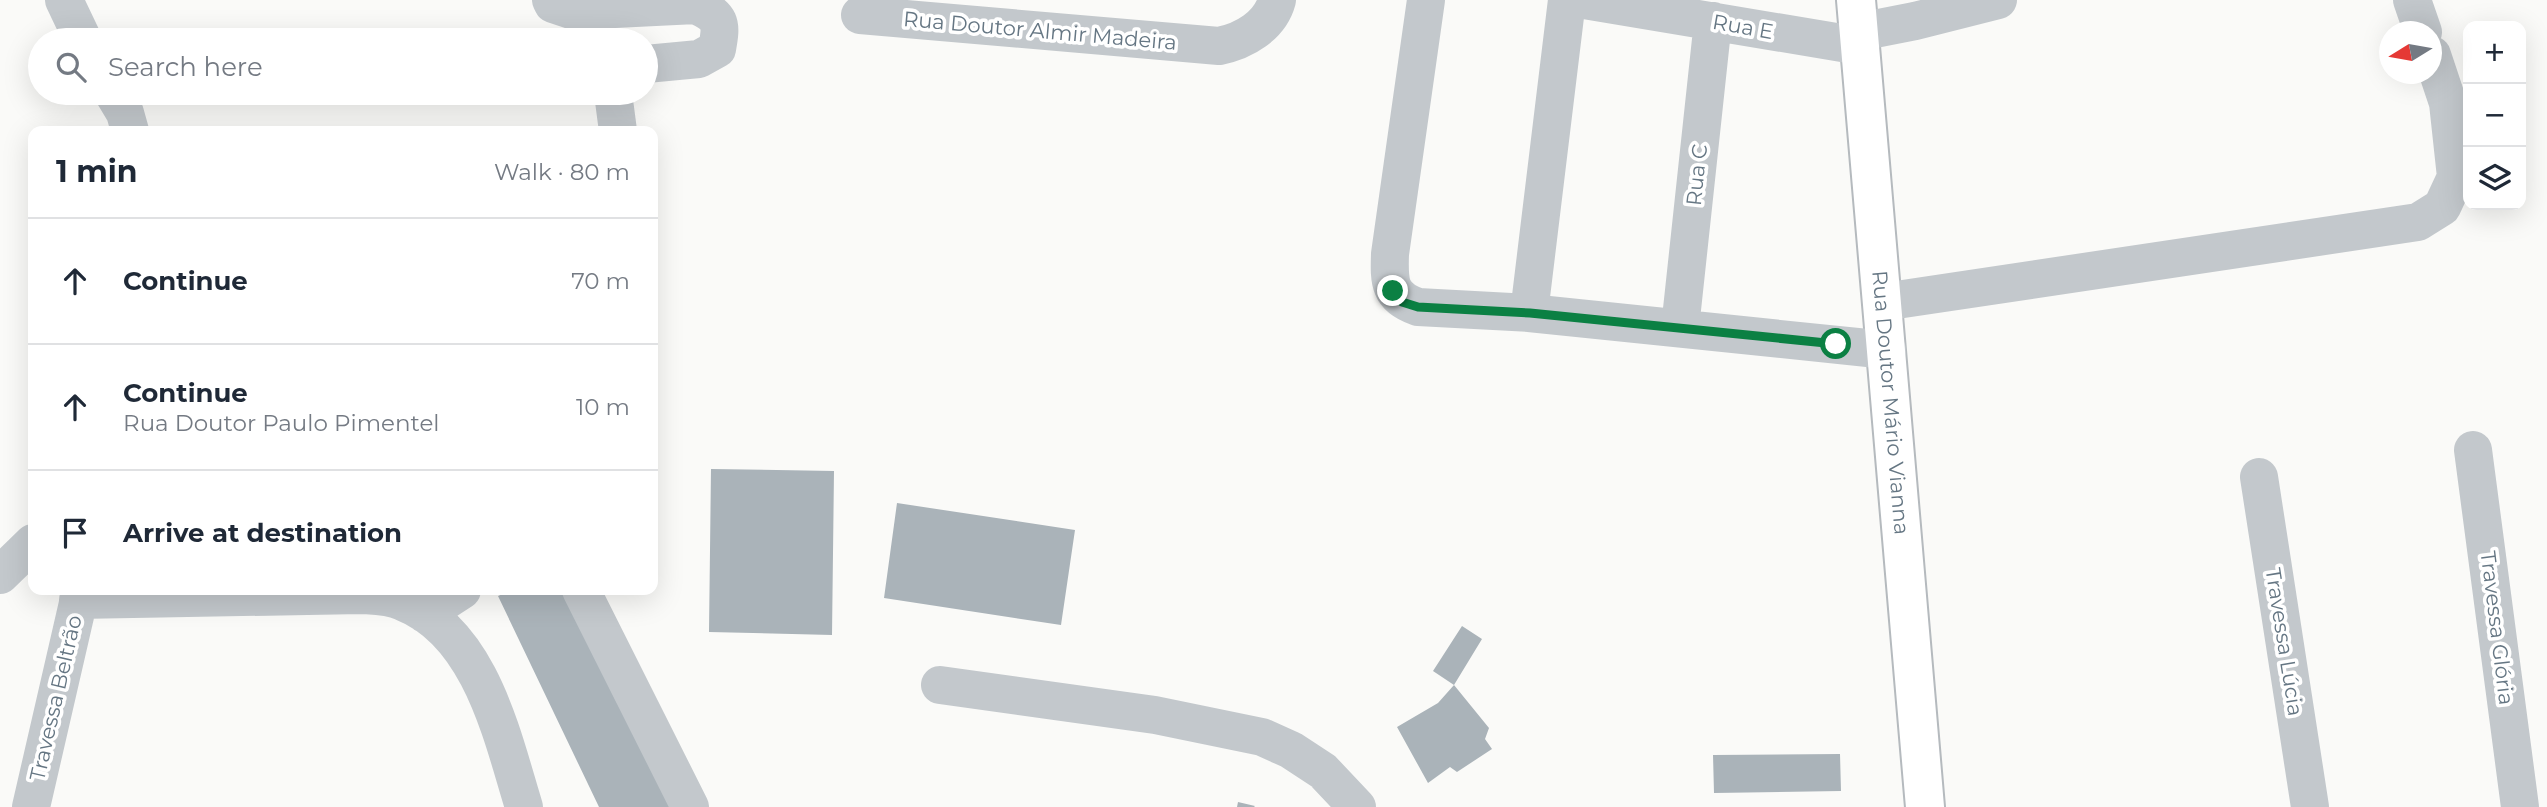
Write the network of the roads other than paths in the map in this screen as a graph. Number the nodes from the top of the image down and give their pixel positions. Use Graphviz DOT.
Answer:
graph roads {
  1 [pos="64,0"];
  2 [pos="1277,0"];
  3 [pos="1426,0"];
  4 [pos="1567,0"];
  5 [pos="1584,0"];
  6 [pos="1998,0"];
  7 [pos="2412,0"];
  8 [pos="548,1"];
  9 [pos="860,15"];
  10 [pos="1713,21"];
  11 [pos="2419,21"];
  12 [pos="1858,26"];
  13 [pos="77,28"];
  14 [pos="658,63"];
  15 [pos="2441,84"];
  16 [pos="120,105"];
  17 [pos="615,105"];
  18 [pos="129,126"];
  19 [pos="617,126"];
  20 [pos="1883,302"];
  21 [pos="1530,313"];
  22 [pos="1681,328"];
  23 [pos="1887,350"];
  24 [pos="2473,450"];
  25 [pos="2259,477"];
  26 [pos="28,548"];
  27 [pos="0,575"];
  28 [pos="80,595"];
  29 [pos="454,595"];
  30 [pos="584,595"];
  31 [pos="425,614"];
  32 [pos="940,685"];
  33 [pos="31,807"];
  34 [pos="524,807"];
  35 [pos="690,807"];
  36 [pos="1357,807"];
  37 [pos="1925,807"];
  38 [pos="2310,807"];
  39 [pos="2520,807"];
  1 -- 13 [label="street"];
  2 -- 9 [label="street, Rua Doutor Almir Madeira"];
  3 -- 21 [label="street"];
  4 -- 21 [label="street"];
  5 -- 10 [label="street, Rua E"];
  6 -- 12 [label="street"];
  7 -- 11 [label="street"];
  8 -- 14 [label="street"];
  10 -- 12 [label="street, Rua E"];
  10 -- 22 [label="street, Rua C"];
  12 -- 20 [label="main road, Rua Doutor Mário Vianna"];
  15 -- 20 [label="street"];
  16 -- 18 [label="street"];
  17 -- 19 [label="street"];
  20 -- 23 [label="main road, Rua Doutor Mário Vianna"];
  21 -- 22 [label="street"];
  22 -- 23 [label="street"];
  23 -- 37 [label="main road, Rua Doutor Mário Vianna"];
  24 -- 39 [label="street, Travessa Glória"];
  25 -- 38 [label="street, Travessa Lúcia"];
  26 -- 27 [label="street"];
  28 -- 31 [label="street"];
  28 -- 33 [label="street, Travessa Beltrão"];
  29 -- 31 [label="street"];
  30 -- 35 [label="street"];
  31 -- 34 [label="street"];
  32 -- 36 [label="street"];
}
